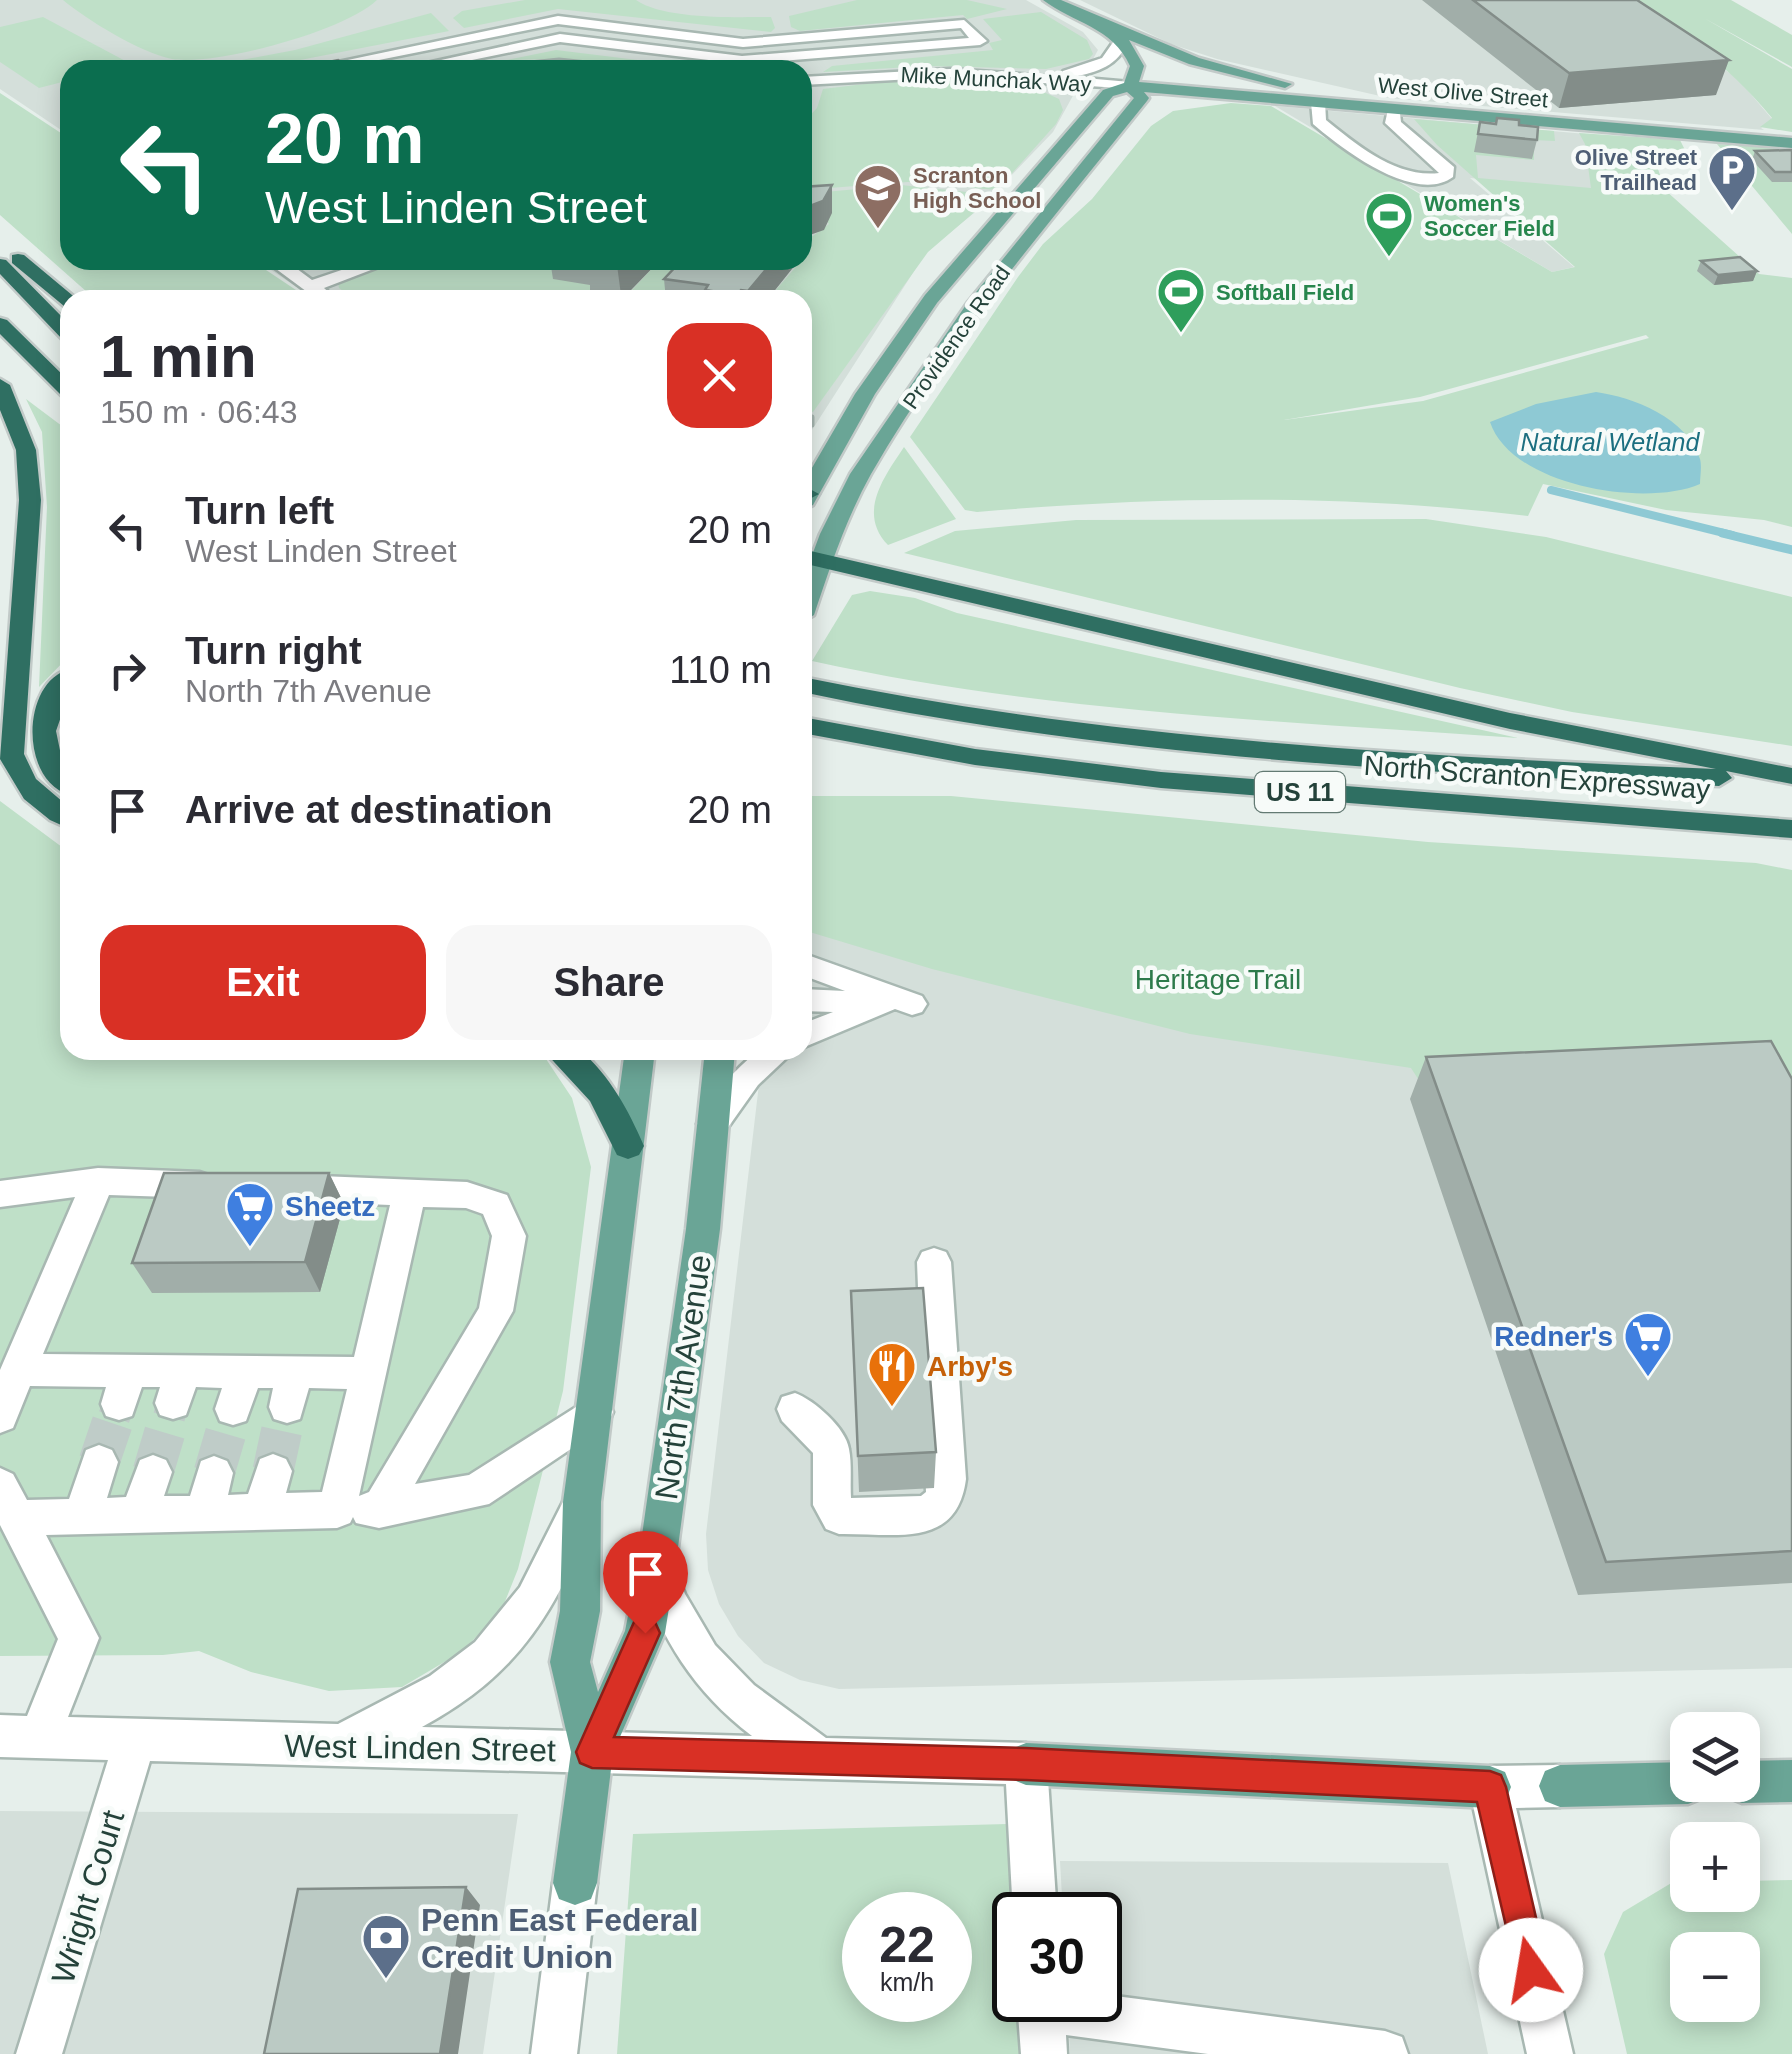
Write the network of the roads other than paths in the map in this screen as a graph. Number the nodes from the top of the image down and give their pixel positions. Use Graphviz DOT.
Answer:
graph roads {
  1 [pos="1050,0"];
  2 [pos="1091,21"];
  3 [pos="1122,41"];
  4 [pos="377,60"];
  5 [pos="451,60"];
  6 [pos="742,60"];
  7 [pos="742,60"];
  8 [pos="1033,78"];
  9 [pos="812,85"];
  10 [pos="1130,86"];
  11 [pos="1226,94"];
  12 [pos="1318,102"];
  13 [pos="1376,106"];
  14 [pos="1394,108"];
  15 [pos="1084,121"];
  16 [pos="1122,123"];
  17 [pos="1792,144"];
  18 [pos="0,244"];
  19 [pos="0,264"];
  20 [pos="288,270"];
  21 [pos="358,270"];
  22 [pos="311,286"];
  23 [pos="316,290"];
  24 [pos="60,294"];
  25 [pos="0,324"];
  26 [pos="60,326"];
  27 [pos="60,383"];
  28 [pos="0,385"];
  29 [pos="812,485"];
  30 [pos="812,558"];
  31 [pos="812,686"];
  32 [pos="60,688"];
  33 [pos="812,727"];
  34 [pos="60,773"];
  35 [pos="1792,779"];
  36 [pos="60,814"];
  37 [pos="1792,829"];
  38 [pos="812,967"];
  39 [pos="812,1000"];
  40 [pos="899,1004"];
  41 [pos="812,1033"];
  42 [pos="570,1060"];
  43 [pos="639,1060"];
  44 [pos="719,1060"];
  45 [pos="768,1060"];
  46 [pos="713,1124"];
  47 [pos="628,1146"];
  48 [pos="98,1182"];
  49 [pos="235,1186"];
  50 [pos="274,1187"];
  51 [pos="410,1191"];
  52 [pos="0,1194"];
  53 [pos="934,1262"];
  54 [pos="18,1370"];
  55 [pos="245,1371"];
  56 [pos="371,1373"];
  57 [pos="233,1408"];
  58 [pos="795,1409"];
  59 [pos="595,1412"];
  60 [pos="0,1416"];
  61 [pos="99,1462"];
  62 [pos="273,1471"];
  63 [pos="153,1472"];
  64 [pos="214,1473"];
  65 [pos="9,1502"];
  66 [pos="582,1502"];
  67 [pos="263,1510"];
  68 [pos="337,1510"];
  69 [pos="379,1510"];
  70 [pos="204,1514"];
  71 [pos="139,1515"];
  72 [pos="82,1516"];
  73 [pos="656,1570"];
  74 [pos="20,1736"];
  75 [pos="135,1740"];
  76 [pos="336,1747"];
  77 [pos="592,1752"];
  78 [pos="819,1758"];
  79 [pos="1026,1764"];
  80 [pos="1792,1781"];
  81 [pos="1760,1782"];
  82 [pos="1670,1783"];
  83 [pos="1560,1786"];
  84 [pos="1490,1787"];
  85 [pos="575,1884"];
  86 [pos="1034,1892"];
  87 [pos="1054,2022"];
  88 [pos="39,2054"];
  89 [pos="554,2054"];
  90 [pos="1385,2054"];
  91 [pos="1550,2054"];
  1 -- 2 [label="main road"];
  2 -- 3 [label="main road"];
  2 -- 13 [label="main road"];
  3 -- 8 [label="street"];
  3 -- 10 [label="main road, Providence Road"];
  4 -- 6 [label="street"];
  5 -- 7 [label="street"];
  8 -- 9 [label="street, Mike Munchak Way"];
  8 -- 10 [label="street, Mike Munchak Way"];
  8 -- 15 [label="street"];
  10 -- 11 [label="main road, West Olive Street"];
  10 -- 15 [label="main road, Providence Road"];
  10 -- 16 [label="main road, Providence Road"];
  11 -- 12 [label="main road, West Olive Street"];
  11 -- 16 [label="main road"];
  12 -- 13 [label="main road, West Olive Street"];
  12 -- 14 [label="street"];
  13 -- 14 [label="main road, West Olive Street"];
  14 -- 17 [label="main road, West Olive Street"];
  15 -- 29 [label="main road, Providence Road"];
  16 -- 30 [label="main road, Providence Road"];
  18 -- 24 [label="highway"];
  19 -- 26 [label="highway"];
  20 -- 22 [label="street"];
  21 -- 22 [label="street"];
  22 -- 23 [label="street"];
  25 -- 27 [label="highway"];
  28 -- 36 [label="highway"];
  30 -- 35 [label="highway"];
  31 -- 35 [label="highway, North Scranton Expressway / US 11"];
  32 -- 34 [label="highway"];
  33 -- 37 [label="highway, North Scranton Expressway / US 11"];
  38 -- 40 [label="street"];
  39 -- 40 [label="street"];
  40 -- 41 [label="street"];
  42 -- 47 [label="highway"];
  43 -- 47 [label="main road, North 7th Avenue"];
  44 -- 46 [label="main road, North 7th Avenue"];
  45 -- 46 [label="street"];
  46 -- 73 [label="main road, North 7th Avenue"];
  47 -- 59 [label="main road, North 7th Avenue"];
  48 -- 49 [label="street"];
  48 -- 52 [label="street"];
  48 -- 54 [label="street"];
  50 -- 51 [label="street"];
  51 -- 56 [label="street"];
  51 -- 69 [label="street"];
  53 -- 58 [label="street"];
  54 -- 55 [label="street"];
  54 -- 60 [label="street"];
  55 -- 56 [label="street"];
  55 -- 57 [label="street"];
  56 -- 68 [label="street"];
  59 -- 66 [label="main road, North 7th Avenue"];
  59 -- 69 [label="street"];
  61 -- 72 [label="street"];
  62 -- 67 [label="street"];
  63 -- 71 [label="street"];
  64 -- 70 [label="street"];
  65 -- 72 [label="street"];
  65 -- 74 [label="street"];
  66 -- 76 [label="street"];
  66 -- 77 [label="main road, North 7th Avenue"];
  67 -- 68 [label="street"];
  67 -- 70 [label="street"];
  68 -- 69 [label="street"];
  70 -- 71 [label="street"];
  71 -- 72 [label="street"];
  73 -- 77 [label="main road, North 7th Avenue"];
  73 -- 78 [label="street"];
  74 -- 75 [label="street, West Linden Street"];
  75 -- 76 [label="street, West Linden Street"];
  75 -- 88 [label="street, Wright Court"];
  76 -- 77 [label="street, West Linden Street"];
  77 -- 78 [label="street, West Linden Street"];
  77 -- 85 [label="main road, North 7th Avenue"];
  78 -- 79 [label="street, West Linden Street"];
  79 -- 84 [label="main road, West Linden Street"];
  79 -- 86 [label="street"];
  80 -- 81 [label="main road"];
  82 -- 83 [label="main road"];
  83 -- 84 [label="street, West Linden Street"];
  84 -- 91 [label="street"];
  85 -- 89 [label="street, North 7th Avenue"];
  87 -- 90 [label="street"];
}
